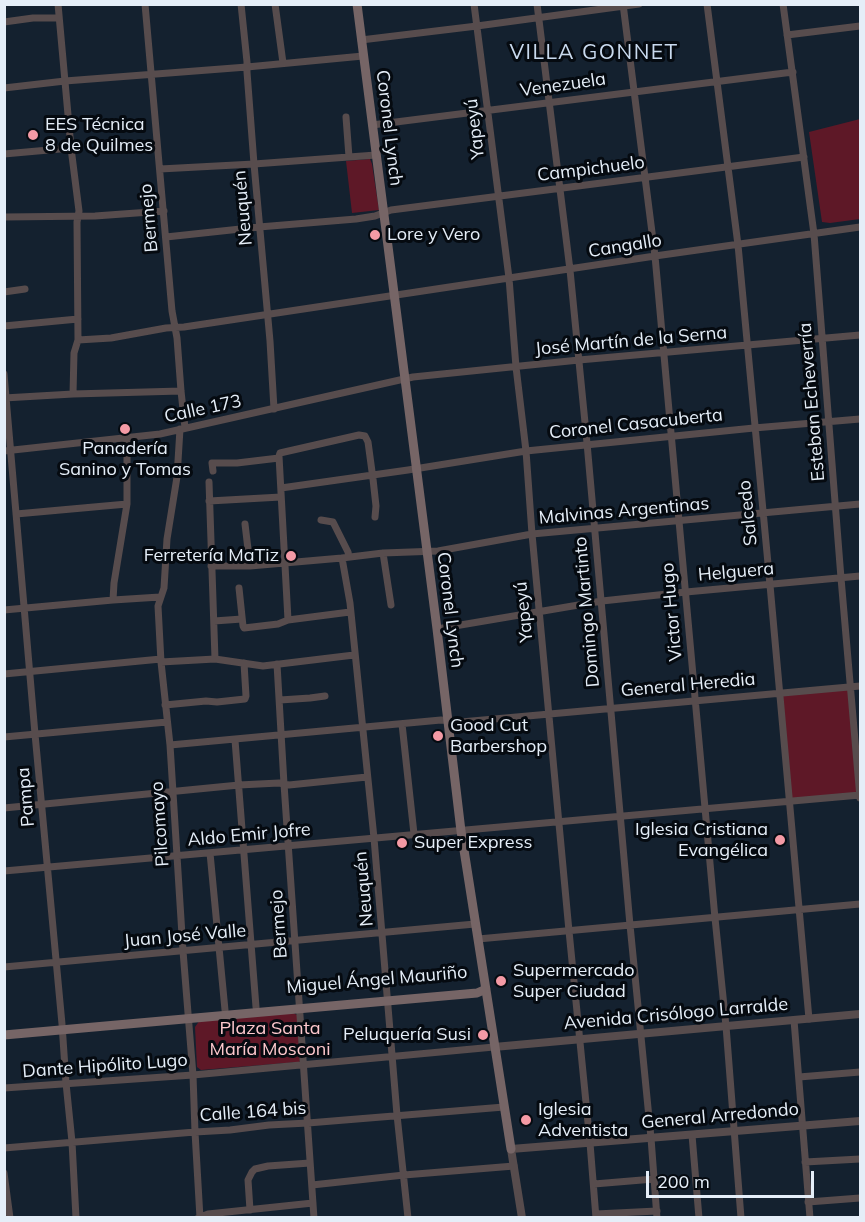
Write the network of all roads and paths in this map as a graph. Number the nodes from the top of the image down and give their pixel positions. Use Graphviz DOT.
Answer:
graph roads {
  1 [pos="58,4"];
  2 [pos="145,4"];
  3 [pos="241,4"];
  4 [pos="275,4"];
  5 [pos="357,4"];
  6 [pos="474,4"];
  7 [pos="537,4"];
  8 [pos="639,4"];
  9 [pos="707,4"];
  10 [pos="783,4"];
  11 [pos="623,6"];
  12 [pos="539,17"];
  13 [pos="59,18"];
  14 [pos="4,22"];
  15 [pos="477,26"];
  16 [pos="861,26"];
  17 [pos="788,35"];
  18 [pos="361,40"];
  19 [pos="363,56"];
  20 [pos="283,63"];
  21 [pos="247,67"];
  22 [pos="793,72"];
  23 [pos="151,74"];
  24 [pos="65,81"];
  25 [pos="717,82"];
  26 [pos="4,88"];
  27 [pos="634,91"];
  28 [pos="550,102"];
  29 [pos="489,111"];
  30 [pos="346,117"];
  31 [pos="372,125"];
  32 [pos="71,148"];
  33 [pos="4,154"];
  34 [pos="376,155"];
  35 [pos="349,157"];
  36 [pos="804,157"];
  37 [pos="254,164"];
  38 [pos="728,167"];
  39 [pos="160,169"];
  40 [pos="645,177"];
  41 [pos="560,188"];
  42 [pos="498,196"];
  43 [pos="164,211"];
  44 [pos="384,213"];
  45 [pos="78,215"];
  46 [pos="4,217"];
  47 [pos="259,227"];
  48 [pos="861,227"];
  49 [pos="814,234"];
  50 [pos="166,237"];
  51 [pos="738,245"];
  52 [pos="655,256"];
  53 [pos="570,270"];
  54 [pos="508,278"];
  55 [pos="25,289"];
  56 [pos="4,292"];
  57 [pos="393,295"];
  58 [pos="268,314"];
  59 [pos="78,319"];
  60 [pos="4,326"];
  61 [pos="175,328"];
  62 [pos="861,334"];
  63 [pos="822,338"];
  64 [pos="78,340"];
  65 [pos="748,346"];
  66 [pos="664,353"];
  67 [pos="579,360"];
  68 [pos="516,367"];
  69 [pos="4,374"];
  70 [pos="404,379"];
  71 [pos="181,391"];
  72 [pos="73,394"];
  73 [pos="6,398"];
  74 [pos="274,409"];
  75 [pos="861,419"];
  76 [pos="829,422"];
  77 [pos="754,428"];
  78 [pos="183,429"];
  79 [pos="671,436"];
  80 [pos="127,438"];
  81 [pos="588,443"];
  82 [pos="8,450"];
  83 [pos="526,451"];
  84 [pos="279,456"];
  85 [pos="416,469"];
  86 [pos="213,471"];
  87 [pos="372,474"];
  88 [pos="208,482"];
  89 [pos="281,488"];
  90 [pos="281,497"];
  91 [pos="209,501"];
  92 [pos="127,504"];
  93 [pos="861,504"];
  94 [pos="835,506"];
  95 [pos="763,513"];
  96 [pos="16,514"];
  97 [pos="375,517"];
  98 [pos="321,520"];
  99 [pos="679,521"];
  100 [pos="245,524"];
  101 [pos="594,530"];
  102 [pos="532,534"];
  103 [pos="384,552"];
  104 [pos="426,552"];
  105 [pos="346,557"];
  106 [pos="285,563"];
  107 [pos="211,566"];
  108 [pos="249,566"];
  109 [pos="861,576"];
  110 [pos="841,578"];
  111 [pos="770,585"];
  112 [pos="239,588"];
  113 [pos="686,592"];
  114 [pos="160,597"];
  115 [pos="113,600"];
  116 [pos="602,601"];
  117 [pos="391,605"];
  118 [pos="25,608"];
  119 [pos="4,610"];
  120 [pos="350,612"];
  121 [pos="540,612"];
  122 [pos="242,619"];
  123 [pos="288,620"];
  124 [pos="214,621"];
  125 [pos="437,629"];
  126 [pos="354,655"];
  127 [pos="215,659"];
  128 [pos="161,660"];
  129 [pos="244,663"];
  130 [pos="277,664"];
  131 [pos="30,671"];
  132 [pos="4,674"];
  133 [pos="861,686"];
  134 [pos="850,687"];
  135 [pos="780,692"];
  136 [pos="326,696"];
  137 [pos="280,700"];
  138 [pos="696,700"];
  139 [pos="165,705"];
  140 [pos="611,708"];
  141 [pos="549,713"];
  142 [pos="447,721"];
  143 [pos="167,722"];
  144 [pos="402,724"];
  145 [pos="362,727"];
  146 [pos="35,734"];
  147 [pos="282,735"];
  148 [pos="4,737"];
  149 [pos="235,740"];
  150 [pos="170,745"];
  151 [pos="368,777"];
  152 [pos="284,784"];
  153 [pos="239,785"];
  154 [pos="172,792"];
  155 [pos="860,796"];
  156 [pos="789,801"];
  157 [pos="42,804"];
  158 [pos="4,808"];
  159 [pos="705,810"];
  160 [pos="621,817"];
  161 [pos="559,822"];
  162 [pos="461,831"];
  163 [pos="414,834"];
  164 [pos="374,838"];
  165 [pos="288,846"];
  166 [pos="244,850"];
  167 [pos="210,853"];
  168 [pos="177,856"];
  169 [pos="47,867"];
  170 [pos="4,872"];
  171 [pos="861,904"];
  172 [pos="800,910"];
  173 [pos="715,918"];
  174 [pos="475,924"];
  175 [pos="630,925"];
  176 [pos="569,931"];
  177 [pos="383,933"];
  178 [pos="478,939"];
  179 [pos="296,941"];
  180 [pos="252,945"];
  181 [pos="219,947"];
  182 [pos="183,951"];
  183 [pos="56,962"];
  184 [pos="4,967"];
  185 [pos="486,989"];
  186 [pos="388,998"];
  187 [pos="299,1006"];
  188 [pos="256,1007"];
  189 [pos="225,1010"];
  190 [pos="861,1014"];
  191 [pos="189,1016"];
  192 [pos="809,1019"];
  193 [pos="794,1020"];
  194 [pos="726,1026"];
  195 [pos="62,1027"];
  196 [pos="4,1030"];
  197 [pos="641,1034"];
  198 [pos="4,1035"];
  199 [pos="579,1038"];
  200 [pos="494,1047"];
  201 [pos="393,1056"];
  202 [pos="303,1064"];
  203 [pos="861,1072"];
  204 [pos="193,1075"];
  205 [pos="799,1077"];
  206 [pos="66,1083"];
  207 [pos="4,1088"];
  208 [pos="504,1107"];
  209 [pos="398,1115"];
  210 [pos="861,1121"];
  211 [pos="308,1123"];
  212 [pos="802,1126"];
  213 [pos="195,1131"];
  214 [pos="734,1131"];
  215 [pos="692,1135"];
  216 [pos="651,1138"];
  217 [pos="72,1142"];
  218 [pos="590,1143"];
  219 [pos="4,1148"];
  220 [pos="511,1149"];
  221 [pos="861,1158"];
  222 [pos="805,1162"];
  223 [pos="310,1163"];
  224 [pos="514,1166"];
  225 [pos="4,1173"];
  226 [pos="404,1175"];
  227 [pos="654,1179"];
  228 [pos="594,1184"];
  229 [pos="312,1185"];
  230 [pos="861,1198"];
  231 [pos="808,1202"];
  232 [pos="313,1203"];
  233 [pos="250,1210"];
  234 [pos="657,1214"];
  235 [pos="596,1216"];
  236 [pos="199,1217"];
  237 [pos="10,1218"];
  238 [pos="76,1218"];
  239 [pos="314,1218"];
  240 [pos="408,1218"];
  241 [pos="522,1218"];
  242 [pos="699,1218"];
  243 [pos="741,1218"];
  244 [pos="810,1218"];
  1 -- 13 [label="street"];
  2 -- 23 [label="street, Bermejo"];
  3 -- 21 [label="street, Neuquén"];
  4 -- 20 [label="street"];
  5 -- 18 [label="main road, Coronel Lynch"];
  6 -- 15 [label="street, Yapeyú"];
  7 -- 12 [label="street, Domingo Martinto"];
  8 -- 11 [label="street"];
  9 -- 25 [label="street, Salcedo"];
  10 -- 17 [label="street, Esteban Echeverría"];
  11 -- 12 [label="street"];
  11 -- 27 [label="street, Victor Hugo"];
  12 -- 15 [label="street"];
  12 -- 28 [label="street, Domingo Martinto"];
  13 -- 14 [label="street"];
  13 -- 24 [label="street"];
  15 -- 18 [label="street"];
  15 -- 29 [label="street, Yapeyú"];
  16 -- 17 [label="street"];
  17 -- 22 [label="street, Esteban Echeverría"];
  18 -- 19 [label="main road, Coronel Lynch"];
  19 -- 20 [label="street"];
  19 -- 31 [label="main road, Coronel Lynch"];
  20 -- 21 [label="street"];
  21 -- 23 [label="street"];
  21 -- 37 [label="street, Neuquén"];
  22 -- 25 [label="street, Venezuela"];
  22 -- 36 [label="street, Esteban Echeverría"];
  23 -- 24 [label="street"];
  23 -- 39 [label="street, Bermejo"];
  24 -- 26 [label="street"];
  24 -- 32 [label="street"];
  25 -- 27 [label="street, Venezuela"];
  25 -- 38 [label="street, Salcedo"];
  27 -- 28 [label="street, Venezuela"];
  27 -- 40 [label="street, Victor Hugo"];
  28 -- 29 [label="street, Venezuela"];
  28 -- 41 [label="street, Domingo Martinto"];
  29 -- 31 [label="street, Venezuela"];
  29 -- 42 [label="street, Yapeyú"];
  30 -- 35 [label="street"];
  31 -- 34 [label="main road, Coronel Lynch"];
  32 -- 33 [label="street"];
  32 -- 45 [label="street"];
  34 -- 35 [label="street"];
  34 -- 44 [label="main road, Coronel Lynch"];
  35 -- 37 [label="street"];
  36 -- 38 [label="street, Campichuelo"];
  36 -- 49 [label="street, Esteban Echeverría"];
  37 -- 39 [label="street"];
  37 -- 47 [label="street, Neuquén"];
  38 -- 40 [label="street, Campichuelo"];
  38 -- 51 [label="street, Salcedo"];
  39 -- 43 [label="street, Bermejo"];
  40 -- 41 [label="street, Campichuelo"];
  40 -- 52 [label="street, Victor Hugo"];
  41 -- 42 [label="street, Campichuelo"];
  41 -- 53 [label="street, Domingo Martinto"];
  42 -- 44 [label="street, Campichuelo"];
  42 -- 54 [label="street, Yapeyú"];
  43 -- 45 [label="street"];
  43 -- 50 [label="street, Bermejo"];
  44 -- 47 [label="street, Campichuelo"];
  44 -- 57 [label="main road, Coronel Lynch"];
  45 -- 46 [label="street"];
  45 -- 59 [label="street"];
  47 -- 50 [label="street, Campichuelo"];
  47 -- 58 [label="street, Neuquén"];
  48 -- 49 [label="street, Cangallo"];
  49 -- 51 [label="street, Cangallo"];
  49 -- 63 [label="street, Esteban Echeverría"];
  50 -- 61 [label="street, Bermejo"];
  51 -- 52 [label="street, Cangallo"];
  51 -- 65 [label="street, Salcedo"];
  52 -- 53 [label="street, Cangallo"];
  52 -- 66 [label="street, Victor Hugo"];
  53 -- 54 [label="street, Cangallo"];
  53 -- 67 [label="street, Domingo Martinto"];
  54 -- 57 [label="street, Cangallo"];
  54 -- 68 [label="street, Yapeyú"];
  55 -- 56 [label="street"];
  57 -- 58 [label="street, Cangallo"];
  57 -- 70 [label="main road, Coronel Lynch"];
  58 -- 61 [label="street, Cangallo"];
  58 -- 74 [label="street, Neuquén"];
  59 -- 60 [label="street"];
  59 -- 64 [label="street"];
  61 -- 64 [label="street, Cangallo"];
  61 -- 71 [label="street, Bermejo"];
  62 -- 63 [label="street, José Martín de la Serna"];
  63 -- 65 [label="street, José Martín de la Serna"];
  63 -- 76 [label="street, Esteban Echeverría"];
  64 -- 72 [label="street"];
  65 -- 66 [label="street, José Martín de la Serna"];
  65 -- 77 [label="street, Salcedo"];
  66 -- 67 [label="street, José Martín de la Serna"];
  66 -- 79 [label="street, Victor Hugo"];
  67 -- 68 [label="street, José Martín de la Serna"];
  67 -- 81 [label="street, Domingo Martinto"];
  68 -- 70 [label="street, José Martín de la Serna"];
  68 -- 83 [label="street, Yapeyú"];
  69 -- 73 [label="street, Pampa"];
  70 -- 74 [label="street, Calle 173"];
  70 -- 85 [label="main road, Coronel Lynch"];
  71 -- 72 [label="street"];
  71 -- 78 [label="street, Bermejo"];
  72 -- 73 [label="street"];
  73 -- 82 [label="street, Pampa"];
  74 -- 78 [label="street, Calle 173"];
  75 -- 76 [label="street, Coronel Casacuberta"];
  76 -- 77 [label="street, Coronel Casacuberta"];
  76 -- 94 [label="street, Esteban Echeverría"];
  77 -- 79 [label="street, Coronel Casacuberta"];
  77 -- 95 [label="street, Salcedo"];
  78 -- 80 [label="street, Calle 173"];
  78 -- 114 [label="street, Pilcomayo"];
  79 -- 81 [label="street, Coronel Casacuberta"];
  79 -- 99 [label="street, Victor Hugo"];
  80 -- 82 [label="street, Calle 173"];
  80 -- 92 [label="street"];
  81 -- 83 [label="street, Coronel Casacuberta"];
  81 -- 101 [label="street, Domingo Martinto"];
  82 -- 96 [label="street, Pampa"];
  83 -- 85 [label="street, Coronel Casacuberta"];
  83 -- 102 [label="street, Yapeyú"];
  84 -- 86 [label="street"];
  84 -- 87 [label="street"];
  84 -- 89 [label="street"];
  85 -- 87 [label="street, Coronel Casacuberta"];
  85 -- 104 [label="main road, Coronel Lynch"];
  87 -- 89 [label="street, Coronel Casacuberta"];
  87 -- 97 [label="street"];
  88 -- 91 [label="street"];
  89 -- 90 [label="street"];
  90 -- 91 [label="street"];
  90 -- 106 [label="street"];
  91 -- 107 [label="street"];
  92 -- 96 [label="street"];
  92 -- 115 [label="street"];
  93 -- 94 [label="street, Malvinas Argentinas"];
  94 -- 95 [label="street, Malvinas Argentinas"];
  94 -- 110 [label="street, Esteban Echeverría"];
  95 -- 99 [label="street, Malvinas Argentinas"];
  95 -- 111 [label="street, Salcedo"];
  96 -- 118 [label="street, Pampa"];
  98 -- 105 [label="street, Neuquén"];
  99 -- 101 [label="street, Malvinas Argentinas"];
  99 -- 113 [label="street, Victor Hugo"];
  100 -- 108 [label="street"];
  101 -- 102 [label="street, Malvinas Argentinas"];
  101 -- 116 [label="street, Domingo Martinto"];
  102 -- 104 [label="street, Malvinas Argentinas"];
  102 -- 121 [label="street, Yapeyú"];
  103 -- 104 [label="street, Malvinas Argentinas"];
  103 -- 105 [label="street, Malvinas Argentinas"];
  103 -- 117 [label="street"];
  104 -- 125 [label="main road, Coronel Lynch"];
  105 -- 106 [label="street, Malvinas Argentinas"];
  105 -- 120 [label="street, Neuquén"];
  106 -- 108 [label="street, Malvinas Argentinas"];
  106 -- 123 [label="street"];
  107 -- 108 [label="street, Malvinas Argentinas"];
  107 -- 124 [label="street"];
  109 -- 110 [label="street, Helguera"];
  110 -- 111 [label="street, Helguera"];
  110 -- 134 [label="street, Esteban Echeverría"];
  111 -- 113 [label="street, Helguera"];
  111 -- 135 [label="street, Salcedo"];
  112 -- 122 [label="street"];
  113 -- 116 [label="street, Helguera"];
  113 -- 138 [label="street, Victor Hugo"];
  114 -- 115 [label="street"];
  114 -- 128 [label="street, Pilcomayo"];
  115 -- 118 [label="street"];
  116 -- 121 [label="street, Helguera"];
  116 -- 140 [label="street, Domingo Martinto"];
  118 -- 119 [label="street"];
  118 -- 131 [label="street, Pampa"];
  120 -- 123 [label="street"];
  120 -- 126 [label="street, Neuquén"];
  121 -- 125 [label="street, Helguera"];
  121 -- 141 [label="street, Yapeyú"];
  122 -- 123 [label="street"];
  122 -- 124 [label="street"];
  124 -- 127 [label="street"];
  125 -- 142 [label="main road, Coronel Lynch"];
  126 -- 130 [label="street"];
  126 -- 145 [label="street, Neuquén"];
  127 -- 128 [label="street"];
  127 -- 129 [label="street"];
  128 -- 131 [label="street"];
  128 -- 139 [label="street, Pilcomayo"];
  129 -- 130 [label="street"];
  129 -- 139 [label="street"];
  130 -- 137 [label="street, Bermejo"];
  131 -- 132 [label="street"];
  131 -- 146 [label="street, Pampa"];
  133 -- 134 [label="street, General Heredia"];
  134 -- 135 [label="street, General Heredia"];
  134 -- 155 [label="street, Esteban Echeverría"];
  135 -- 138 [label="street, General Heredia"];
  135 -- 156 [label="street, Salcedo"];
  136 -- 137 [label="street"];
  137 -- 147 [label="street, Bermejo"];
  138 -- 140 [label="street, General Heredia"];
  138 -- 159 [label="street, Victor Hugo"];
  139 -- 143 [label="street, Pilcomayo"];
  140 -- 141 [label="street, General Heredia"];
  140 -- 160 [label="street, Domingo Martinto"];
  141 -- 142 [label="street, General Heredia"];
  141 -- 161 [label="street, Yapeyú"];
  142 -- 144 [label="street, General Heredia"];
  142 -- 162 [label="main road, Coronel Lynch"];
  143 -- 146 [label="street"];
  143 -- 150 [label="street, Pilcomayo"];
  144 -- 145 [label="street, General Heredia"];
  144 -- 163 [label="street"];
  145 -- 147 [label="street, General Heredia"];
  145 -- 151 [label="street, Neuquén"];
  146 -- 148 [label="street"];
  146 -- 157 [label="street, Pampa"];
  147 -- 149 [label="street, General Heredia"];
  147 -- 152 [label="street, Bermejo"];
  149 -- 150 [label="street, General Heredia"];
  149 -- 153 [label="street"];
  150 -- 154 [label="street, Pilcomayo"];
  151 -- 152 [label="street"];
  151 -- 164 [label="street, Neuquén"];
  152 -- 153 [label="street"];
  152 -- 165 [label="street, Bermejo"];
  153 -- 154 [label="street"];
  153 -- 166 [label="street"];
  154 -- 157 [label="street"];
  154 -- 168 [label="street, Pilcomayo"];
  155 -- 156 [label="street, Aldo Emir Jofre"];
  156 -- 159 [label="street, Aldo Emir Jofre"];
  156 -- 172 [label="street, Salcedo"];
  157 -- 158 [label="street"];
  157 -- 169 [label="street, Pampa"];
  159 -- 160 [label="street, Aldo Emir Jofre"];
  159 -- 173 [label="street, Victor Hugo"];
  160 -- 161 [label="street, Aldo Emir Jofre"];
  160 -- 175 [label="street, Domingo Martinto"];
  161 -- 162 [label="street, Aldo Emir Jofre"];
  161 -- 176 [label="street, Yapeyú"];
  162 -- 163 [label="street, Aldo Emir Jofre"];
  162 -- 174 [label="main road, Coronel Lynch"];
  163 -- 164 [label="street, Aldo Emir Jofre"];
  164 -- 165 [label="street, Aldo Emir Jofre"];
  164 -- 177 [label="street, Neuquén"];
  165 -- 166 [label="street, Aldo Emir Jofre"];
  165 -- 179 [label="street, Bermejo"];
  166 -- 167 [label="street, Aldo Emir Jofre"];
  166 -- 180 [label="street"];
  167 -- 168 [label="street, Aldo Emir Jofre"];
  167 -- 181 [label="street"];
  168 -- 169 [label="street, Aldo Emir Jofre"];
  168 -- 182 [label="street, Pilcomayo"];
  169 -- 170 [label="street, Aldo Emir Jofre"];
  169 -- 183 [label="street, Pampa"];
  171 -- 172 [label="street"];
  172 -- 173 [label="street"];
  172 -- 192 [label="street, Salcedo"];
  173 -- 175 [label="street"];
  173 -- 194 [label="street, Victor Hugo"];
  174 -- 177 [label="street, Juan José Valle"];
  174 -- 178 [label="main road, Coronel Lynch"];
  175 -- 176 [label="street"];
  175 -- 197 [label="street, Domingo Martinto"];
  176 -- 178 [label="street"];
  176 -- 199 [label="street, Yapeyú"];
  177 -- 179 [label="street, Juan José Valle"];
  177 -- 186 [label="street, Neuquén"];
  178 -- 185 [label="main road, Coronel Lynch"];
  179 -- 180 [label="street, Juan José Valle"];
  179 -- 187 [label="street, Bermejo"];
  180 -- 181 [label="street, Juan José Valle"];
  180 -- 188 [label="street"];
  181 -- 182 [label="street, Juan José Valle"];
  181 -- 189 [label="street"];
  182 -- 183 [label="street, Juan José Valle"];
  182 -- 191 [label="street, Pilcomayo"];
  183 -- 184 [label="street, Juan José Valle"];
  183 -- 195 [label="street, Pampa"];
  185 -- 186 [label="main road, Miguel Ángel Mauriño"];
  185 -- 200 [label="main road, Coronel Lynch"];
  186 -- 187 [label="main road, Miguel Ángel Mauriño"];
  186 -- 201 [label="street, Neuquén"];
  187 -- 188 [label="main road, Miguel Ángel Mauriño"];
  187 -- 191 [label="main road, Miguel Ángel Mauriño"];
  187 -- 202 [label="street, Bermejo"];
  188 -- 189 [label="main road, Miguel Ángel Mauriño"];
  189 -- 191 [label="main road, Miguel Ángel Mauriño"];
  190 -- 192 [label="street, Avenida Crisólogo Larralde"];
  191 -- 195 [label="main road, Miguel Ángel Mauriño"];
  191 -- 204 [label="street, Pilcomayo"];
  192 -- 193 [label="street, Avenida Crisólogo Larralde"];
  193 -- 194 [label="street, Avenida Crisólogo Larralde"];
  193 -- 205 [label="street"];
  194 -- 197 [label="street, Avenida Crisólogo Larralde"];
  194 -- 214 [label="street, Victor Hugo"];
  195 -- 196 [label="main road, Miguel Ángel Mauriño"];
  195 -- 198 [label="main road, Miguel Ángel Mauriño"];
  195 -- 206 [label="street, Pampa"];
  197 -- 199 [label="street, Avenida Crisólogo Larralde"];
  197 -- 216 [label="street, Domingo Martinto"];
  199 -- 200 [label="street, Avenida Crisólogo Larralde"];
  199 -- 218 [label="street, Yapeyú"];
  200 -- 201 [label="street, Dante Hipólito Lugo"];
  200 -- 208 [label="main road, Coronel Lynch"];
  201 -- 202 [label="street, Dante Hipólito Lugo"];
  201 -- 209 [label="street, Neuquén"];
  202 -- 204 [label="street, Dante Hipólito Lugo"];
  202 -- 211 [label="street, Bermejo"];
  203 -- 205 [label="street"];
  204 -- 206 [label="street, Dante Hipólito Lugo"];
  204 -- 213 [label="street, Pilcomayo"];
  205 -- 212 [label="street"];
  206 -- 207 [label="street, Dante Hipólito Lugo"];
  206 -- 217 [label="street, Pampa"];
  208 -- 209 [label="street, Calle 164 bis"];
  208 -- 220 [label="main road, Coronel Lynch"];
  209 -- 211 [label="street, Calle 164 bis"];
  209 -- 226 [label="street, Neuquén"];
  210 -- 212 [label="street, General Arredondo"];
  211 -- 213 [label="street, Calle 164 bis"];
  211 -- 223 [label="street, Bermejo"];
  212 -- 214 [label="street, General Arredondo"];
  212 -- 222 [label="street"];
  213 -- 217 [label="street, Calle 164 bis"];
  213 -- 236 [label="street, Pilcomayo"];
  214 -- 215 [label="street, General Arredondo"];
  214 -- 243 [label="street, Victor Hugo"];
  215 -- 216 [label="street, General Arredondo"];
  215 -- 242 [label="street"];
  216 -- 218 [label="street, General Arredondo"];
  216 -- 227 [label="street, Domingo Martinto"];
  217 -- 219 [label="street, Calle 164 bis"];
  217 -- 238 [label="street, Pampa"];
  218 -- 220 [label="street, General Arredondo"];
  218 -- 228 [label="street, Yapeyú"];
  220 -- 224 [label="street, Coronel Lynch"];
  221 -- 222 [label="street"];
  222 -- 231 [label="street"];
  223 -- 229 [label="street, Bermejo"];
  223 -- 233 [label="street"];
  224 -- 226 [label="street"];
  224 -- 241 [label="street, Coronel Lynch"];
  225 -- 237 [label="street"];
  226 -- 229 [label="street"];
  226 -- 240 [label="street, Neuquén"];
  227 -- 228 [label="street"];
  227 -- 234 [label="street, Domingo Martinto"];
  228 -- 235 [label="street, Yapeyú"];
  229 -- 232 [label="street, Bermejo"];
  230 -- 231 [label="street"];
  231 -- 244 [label="street"];
  232 -- 233 [label="street"];
  232 -- 239 [label="street, Bermejo"];
  233 -- 236 [label="street"];
  234 -- 235 [label="street"];
}
